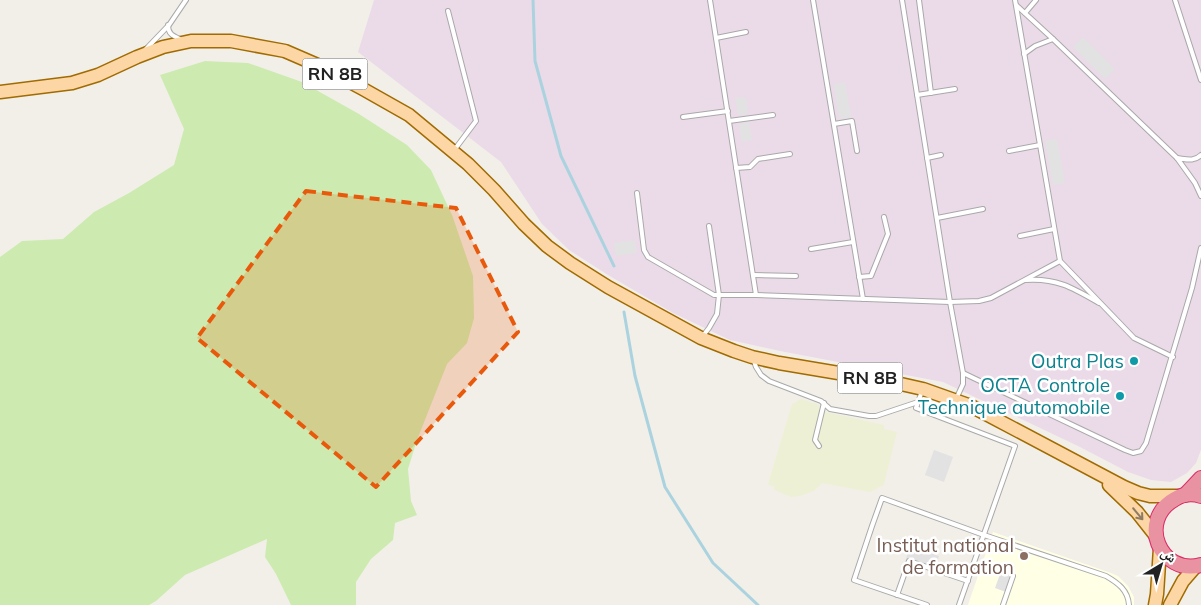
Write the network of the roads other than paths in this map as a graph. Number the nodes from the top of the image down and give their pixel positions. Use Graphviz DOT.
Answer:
graph roads {
  1 [pos="186,0"];
  2 [pos="710,0"];
  3 [pos="813,0"];
  4 [pos="902,0"];
  5 [pos="919,0"];
  6 [pos="1036,0"];
  7 [pos="1175,0"];
  8 [pos="1015,2"];
  9 [pos="448,10"];
  10 [pos="1025,14"];
  11 [pos="168,25"];
  12 [pos="746,32"];
  13 [pos="716,38"];
  14 [pos="1053,39"];
  15 [pos="190,42"];
  16 [pos="1024,54"];
  17 [pos="137,57"];
  18 [pos="1201,80"];
  19 [pos="955,89"];
  20 [pos="0,92"];
  21 [pos="931,93"];
  22 [pos="917,95"];
  23 [pos="728,111"];
  24 [pos="773,115"];
  25 [pos="683,117"];
  26 [pos="729,120"];
  27 [pos="834,124"];
  28 [pos="1040,145"];
  29 [pos="453,151"];
  30 [pos="856,151"];
  31 [pos="1009,151"];
  32 [pos="790,154"];
  33 [pos="941,155"];
  34 [pos="1201,155"];
  35 [pos="927,158"];
  36 [pos="1177,158"];
  37 [pos="736,168"];
  38 [pos="637,193"];
  39 [pos="1201,196"];
  40 [pos="983,209"];
  41 [pos="884,217"];
  42 [pos="937,218"];
  43 [pos="709,226"];
  44 [pos="1054,229"];
  45 [pos="1020,236"];
  46 [pos="853,242"];
  47 [pos="1201,248"];
  48 [pos="811,249"];
  49 [pos="1060,261"];
  50 [pos="753,275"];
  51 [pos="796,276"];
  52 [pos="859,277"];
  53 [pos="1025,280"];
  54 [pos="719,295"];
  55 [pos="756,295"];
  56 [pos="863,299"];
  57 [pos="950,302"];
  58 [pos="1103,305"];
  59 [pos="701,338"];
  60 [pos="1173,356"];
  61 [pos="752,357"];
  62 [pos="963,373"];
  63 [pos="923,389"];
  64 [pos="956,400"];
  65 [pos="918,402"];
  66 [pos="824,403"];
  67 [pos="1020,432"];
  68 [pos="819,446"];
  69 [pos="1015,446"];
  70 [pos="1092,470"];
  71 [pos="1201,478"];
  72 [pos="1182,496"];
  73 [pos="1201,496"];
  74 [pos="984,535"];
  75 [pos="1158,542"];
  76 [pos="1199,566"];
  77 [pos="1013,576"];
  78 [pos="968,581"];
  79 [pos="897,595"];
  80 [pos="926,605"];
  81 [pos="959,605"];
  82 [pos="1003,605"];
  83 [pos="1129,605"];
  84 [pos="1155,605"];
  85 [pos="1170,605"];
  1 -- 11 [label="lane"];
  2 -- 13 [label="lane"];
  3 -- 27 [label="lane"];
  4 -- 22 [label="lane"];
  5 -- 21 [label="lane"];
  6 -- 10 [label="lane"];
  7 -- 18 [label="lane"];
  8 -- 10 [label="lane"];
  8 -- 16 [label="lane"];
  9 -- 29 [label="lane"];
  10 -- 14 [label="lane"];
  11 -- 15 [label="lane"];
  11 -- 17 [label="lane"];
  12 -- 13 [label="lane"];
  13 -- 23 [label="lane"];
  14 -- 16 [label="lane"];
  14 -- 36 [label="lane"];
  15 -- 17 [label="main road, RN 8B"];
  15 -- 29 [label="main road, RN 8B"];
  16 -- 28 [label="lane"];
  17 -- 20 [label="main road, RN 8B"];
  19 -- 21 [label="lane"];
  21 -- 22 [label="lane"];
  22 -- 35 [label="lane"];
  23 -- 25 [label="lane"];
  23 -- 26 [label="lane"];
  24 -- 26 [label="lane"];
  26 -- 37 [label="lane"];
  27 -- 30 [label="lane"];
  27 -- 46 [label="lane"];
  28 -- 31 [label="lane"];
  28 -- 44 [label="lane"];
  29 -- 59 [label="main road, RN 8B"];
  32 -- 37 [label="lane"];
  33 -- 35 [label="lane"];
  34 -- 36 [label="lane"];
  35 -- 42 [label="lane"];
  36 -- 39 [label="lane"];
  37 -- 50 [label="lane"];
  38 -- 54 [label="lane"];
  40 -- 42 [label="lane"];
  41 -- 52 [label="lane"];
  42 -- 57 [label="lane"];
  43 -- 54 [label="lane"];
  44 -- 45 [label="lane"];
  44 -- 49 [label="lane"];
  46 -- 48 [label="lane"];
  46 -- 52 [label="lane"];
  47 -- 60 [label="lane"];
  49 -- 53 [label="lane"];
  49 -- 58 [label="lane"];
  50 -- 51 [label="lane"];
  50 -- 55 [label="lane"];
  52 -- 56 [label="lane"];
  53 -- 57 [label="lane"];
  53 -- 58 [label="lane"];
  54 -- 55 [label="lane"];
  54 -- 59 [label="lane"];
  55 -- 56 [label="lane"];
  56 -- 57 [label="lane"];
  57 -- 62 [label="lane"];
  58 -- 60 [label="lane"];
  59 -- 61 [label="main road, RN 8B"];
  60 -- 62 [label="lane"];
  61 -- 63 [label="main road, RN 8B"];
  61 -- 66 [label="lane"];
  62 -- 64 [label="lane"];
  63 -- 64 [label="main road, RN 8B"];
  63 -- 65 [label="lane"];
  64 -- 67 [label="main road, RN 8B"];
  65 -- 66 [label="lane"];
  65 -- 69 [label="lane"];
  66 -- 68 [label="lane"];
  67 -- 69 [label="lane"];
  67 -- 70 [label="main road, RN 8B"];
  69 -- 74 [label="lane"];
  70 -- 72 [label="main road, RN 8B"];
  70 -- 75 [label="main road, RN 8B, one-way"];
  71 -- 72 [label="highway"];
  72 -- 73 [label="highway"];
  72 -- 75 [label="highway"];
  74 -- 78 [label="lane"];
  74 -- 79 [label="lane"];
  74 -- 83 [label="lane"];
  75 -- 76 [label="highway"];
  75 -- 84 [label="main road"];
  76 -- 85 [label="main road"];
  77 -- 82 [label="lane"];
  78 -- 79 [label="lane"];
  78 -- 81 [label="lane"];
  79 -- 80 [label="lane"];
}
